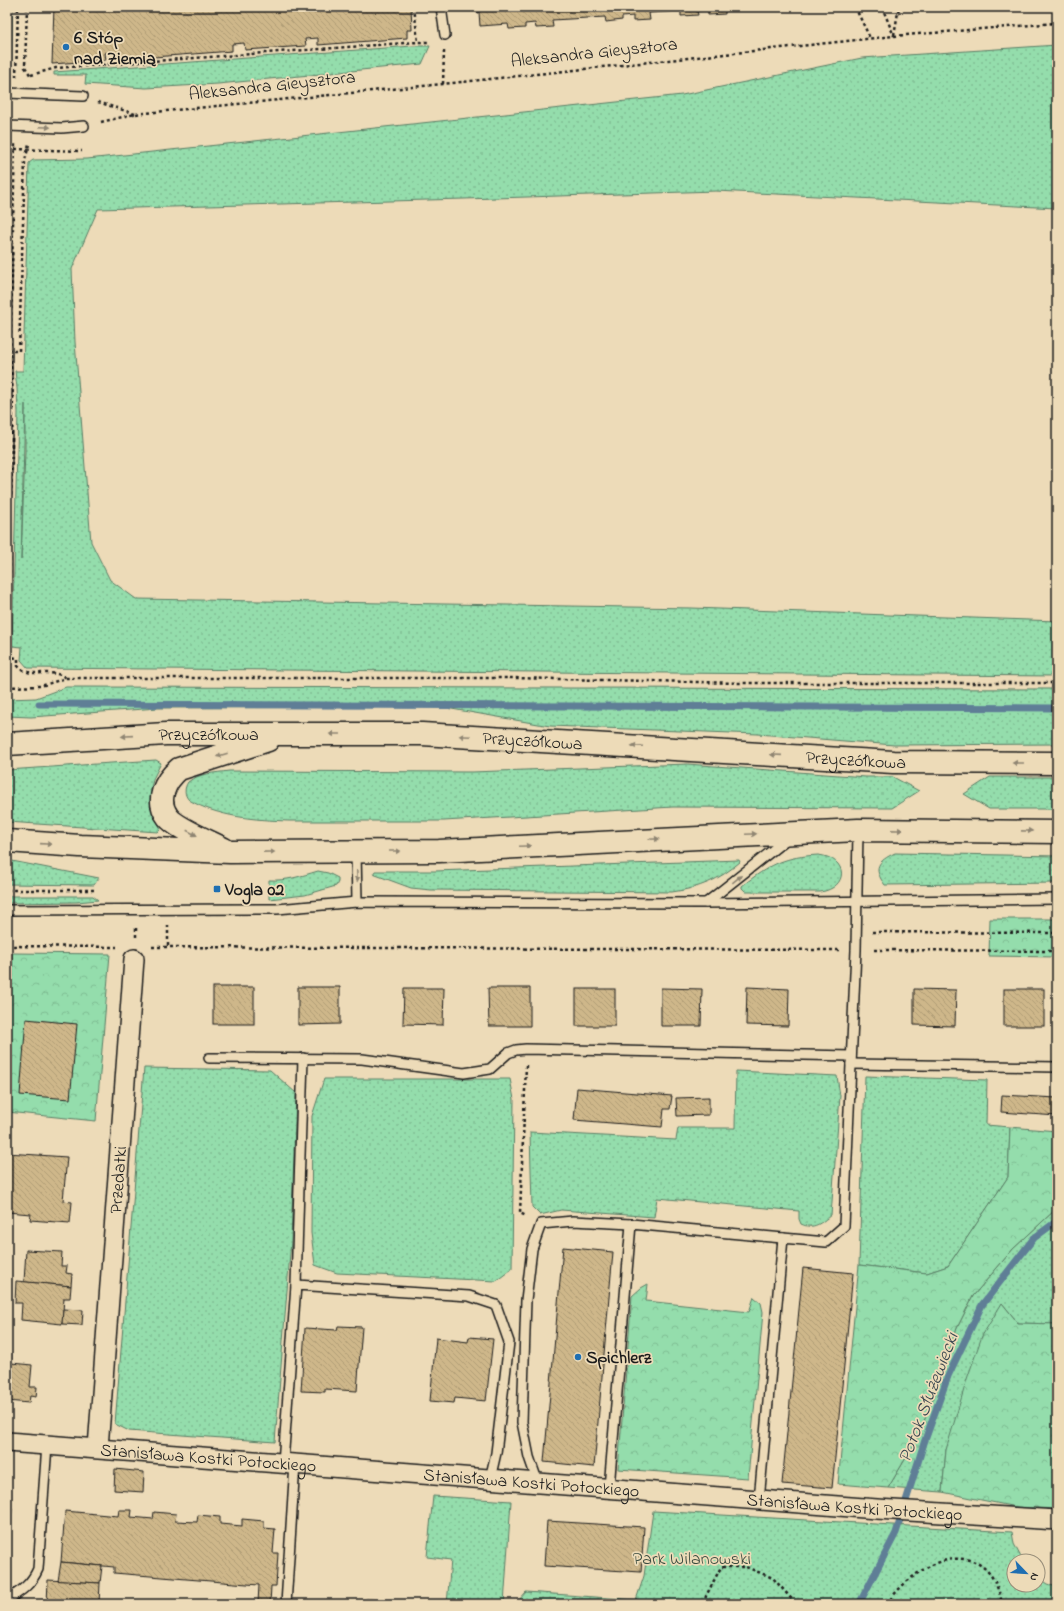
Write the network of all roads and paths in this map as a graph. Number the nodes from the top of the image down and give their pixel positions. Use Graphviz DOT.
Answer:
graph roads {
  1 [pos="18,7"];
  2 [pos="27,7"];
  3 [pos="414,7"];
  4 [pos="441,7"];
  5 [pos="855,7"];
  6 [pos="882,7"];
  7 [pos="898,7"];
  8 [pos="1057,23"];
  9 [pos="894,36"];
  10 [pos="870,38"];
  11 [pos="445,40"];
  12 [pos="418,42"];
  13 [pos="442,84"];
  14 [pos="11,94"];
  15 [pos="83,96"];
  16 [pos="135,114"];
  17 [pos="11,126"];
  18 [pos="84,126"];
  19 [pos="29,138"];
  20 [pos="14,149"];
  21 [pos="28,149"];
  22 [pos="82,151"];
  23 [pos="8,351"];
  24 [pos="7,657"];
  25 [pos="7,675"];
  26 [pos="66,678"];
  27 [pos="1057,683"];
  28 [pos="7,687"];
  29 [pos="285,734"];
  30 [pos="7,744"];
  31 [pos="1057,763"];
  32 [pos="858,830"];
  33 [pos="794,832"];
  34 [pos="1057,832"];
  35 [pos="7,841"];
  36 [pos="356,851"];
  37 [pos="230,852"];
  38 [pos="7,890"];
  39 [pos="99,890"];
  40 [pos="1057,899"];
  41 [pos="856,901"];
  42 [pos="357,902"];
  43 [pos="706,903"];
  44 [pos="7,910"];
  45 [pos="137,910"];
  46 [pos="856,932"];
  47 [pos="1057,933"];
  48 [pos="7,946"];
  49 [pos="856,950"];
  50 [pos="1057,951"];
  51 [pos="135,953"];
  52 [pos="526,1049"];
  53 [pos="209,1058"];
  54 [pos="303,1058"];
  55 [pos="851,1060"];
  56 [pos="1057,1067"];
  57 [pos="541,1224"];
  58 [pos="631,1224"];
  59 [pos="783,1238"];
  60 [pos="296,1285"];
  61 [pos="7,1442"];
  62 [pos="47,1445"];
  63 [pos="98,1448"];
  64 [pos="289,1463"];
  65 [pos="490,1479"];
  66 [pos="538,1483"];
  67 [pos="609,1488"];
  68 [pos="759,1500"];
  69 [pos="1057,1520"];
  70 [pos="7,1600"];
  71 [pos="286,1604"];
  72 [pos="704,1604"];
  73 [pos="796,1604"];
  74 [pos="887,1604"];
  75 [pos="1002,1604"];
  1 -- 14 [label="path"];
  2 -- 12 [label="path"];
  3 -- 12 [label="path"];
  4 -- 11 [label="lane"];
  5 -- 10 [label="path"];
  6 -- 9 [label="path"];
  7 -- 9 [label="path"];
  8 -- 9 [label="path, Aleksandra Gieysztora"];
  9 -- 10 [label="path, Aleksandra Gieysztora"];
  10 -- 13 [label="path, Aleksandra Gieysztora"];
  11 -- 12 [label="path"];
  11 -- 13 [label="path"];
  13 -- 16 [label="path, Aleksandra Gieysztora"];
  14 -- 15 [label="lane"];
  15 -- 16 [label="path, Aleksandra Gieysztora"];
  16 -- 18 [label="path, Aleksandra Gieysztora"];
  17 -- 18 [label="lane, one-way"];
  17 -- 20 [label="path"];
  19 -- 21 [label="path"];
  20 -- 21 [label="path"];
  20 -- 23 [label="path"];
  21 -- 22 [label="path"];
  21 -- 23 [label="path"];
  23 -- 24 [label="path"];
  24 -- 25 [label="path"];
  24 -- 26 [label="path"];
  26 -- 27 [label="path"];
  26 -- 28 [label="path"];
  29 -- 30 [label="main road, Przyczółkowa, one-way"];
  31 -- 29 [label="main road, Przyczółkowa, one-way"];
  29 -- 37 [label="main road, one-way"];
  32 -- 33 [label="main road"];
  32 -- 34 [label="main road, one-way"];
  32 -- 41 [label="lane"];
  36 -- 33 [label="main road, one-way"];
  43 -- 33 [label="lane, one-way"];
  35 -- 37 [label="main road, one-way"];
  37 -- 36 [label="main road, one-way"];
  36 -- 42 [label="lane, one-way"];
  38 -- 39 [label="path"];
  40 -- 41 [label="lane"];
  41 -- 43 [label="lane"];
  41 -- 46 [label="lane"];
  42 -- 43 [label="lane"];
  42 -- 45 [label="lane"];
  44 -- 45 [label="lane"];
  45 -- 51 [label="path"];
  46 -- 47 [label="path"];
  46 -- 49 [label="lane"];
  48 -- 51 [label="path"];
  49 -- 50 [label="path"];
  49 -- 51 [label="path"];
  49 -- 55 [label="lane"];
  51 -- 63 [label="street, Przedatki"];
  52 -- 54 [label="lane"];
  52 -- 55 [label="lane"];
  52 -- 57 [label="path"];
  53 -- 54 [label="lane"];
  54 -- 60 [label="lane"];
  55 -- 56 [label="lane"];
  55 -- 59 [label="lane"];
  57 -- 58 [label="lane"];
  57 -- 66 [label="lane"];
  58 -- 59 [label="lane"];
  58 -- 67 [label="lane"];
  59 -- 68 [label="lane"];
  60 -- 64 [label="lane"];
  60 -- 65 [label="lane"];
  61 -- 62 [label="street, Stanisława Kostki Potockiego"];
  62 -- 63 [label="street, Stanisława Kostki Potockiego"];
  62 -- 70 [label="lane"];
  63 -- 64 [label="street, Stanisława Kostki Potockiego"];
  64 -- 65 [label="street, Stanisława Kostki Potockiego"];
  64 -- 71 [label="lane"];
  65 -- 66 [label="street, Stanisława Kostki Potockiego"];
  66 -- 67 [label="street, Stanisława Kostki Potockiego"];
  67 -- 68 [label="street, Stanisława Kostki Potockiego"];
  68 -- 69 [label="street, Stanisława Kostki Potockiego"];
  72 -- 73 [label="path"];
  74 -- 75 [label="path"];
}
